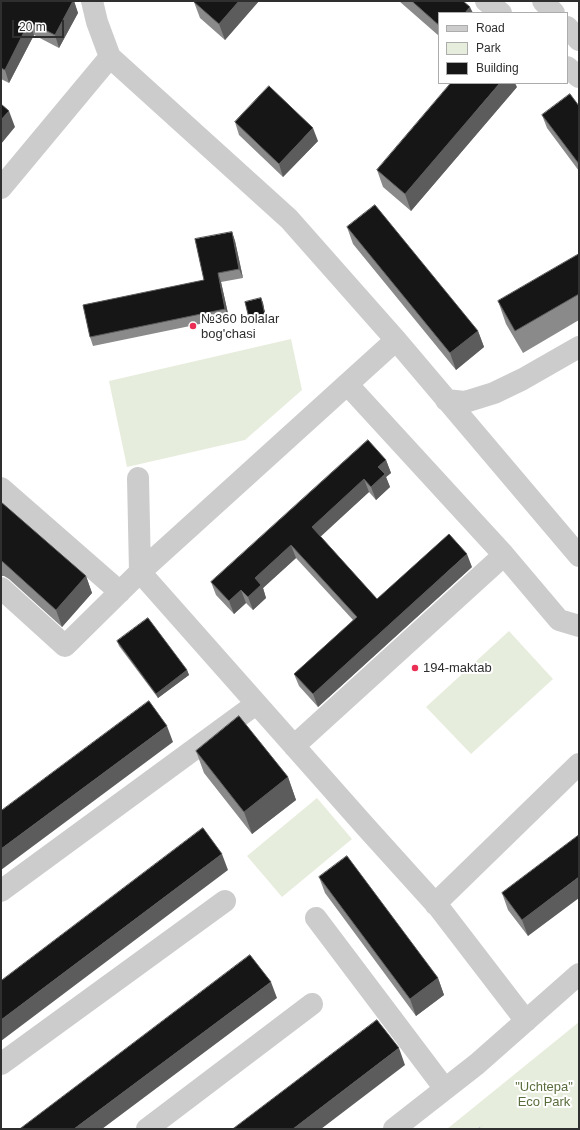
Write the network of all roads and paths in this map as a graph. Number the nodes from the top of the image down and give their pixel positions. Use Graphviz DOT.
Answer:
graph roads {
  1 [pos="92,1"];
  2 [pos="486,1"];
  3 [pos="543,1"];
  4 [pos="500,12"];
  5 [pos="553,12"];
  6 [pos="568,28"];
  7 [pos="579,40"];
  8 [pos="110,57"];
  9 [pos="568,68"];
  10 [pos="579,77"];
  11 [pos="1,188"];
  12 [pos="396,340"];
  13 [pos="579,347"];
  14 [pos="348,384"];
  15 [pos="446,400"];
  16 [pos="138,478"];
  17 [pos="1,488"];
  18 [pos="504,555"];
  19 [pos="579,556"];
  20 [pos="140,572"];
  21 [pos="1,588"];
  22 [pos="120,592"];
  23 [pos="579,626"];
  24 [pos="256,704"];
  25 [pos="294,746"];
  26 [pos="579,764"];
  27 [pos="1,891"];
  28 [pos="225,901"];
  29 [pos="435,904"];
  30 [pos="316,918"];
  31 [pos="579,974"];
  32 [pos="312,1004"];
  33 [pos="526,1021"];
  34 [pos="1,1064"];
  35 [pos="445,1089"];
  36 [pos="482,1126"];
  37 [pos="148,1129"];
  38 [pos="394,1129"];
  39 [pos="479,1129"];
  1 -- 8 [label="street"];
  2 -- 4 [label="street"];
  3 -- 5 [label="street"];
  6 -- 7 [label="street"];
  8 -- 11 [label="street"];
  8 -- 12 [label="street"];
  9 -- 10 [label="street"];
  12 -- 14 [label="street"];
  12 -- 15 [label="street"];
  13 -- 15 [label="street"];
  14 -- 18 [label="street"];
  14 -- 20 [label="street"];
  15 -- 19 [label="street"];
  16 -- 20 [label="street"];
  17 -- 22 [label="street"];
  18 -- 23 [label="street"];
  18 -- 25 [label="street"];
  20 -- 22 [label="street"];
  20 -- 24 [label="street"];
  21 -- 22 [label="street"];
  24 -- 25 [label="street"];
  24 -- 27 [label="street"];
  25 -- 29 [label="street"];
  26 -- 29 [label="street"];
  28 -- 34 [label="street"];
  29 -- 33 [label="street"];
  30 -- 35 [label="street"];
  31 -- 33 [label="street"];
  32 -- 37 [label="street"];
  33 -- 35 [label="street"];
  35 -- 38 [label="street"];
  36 -- 39 [label="path"];
}
